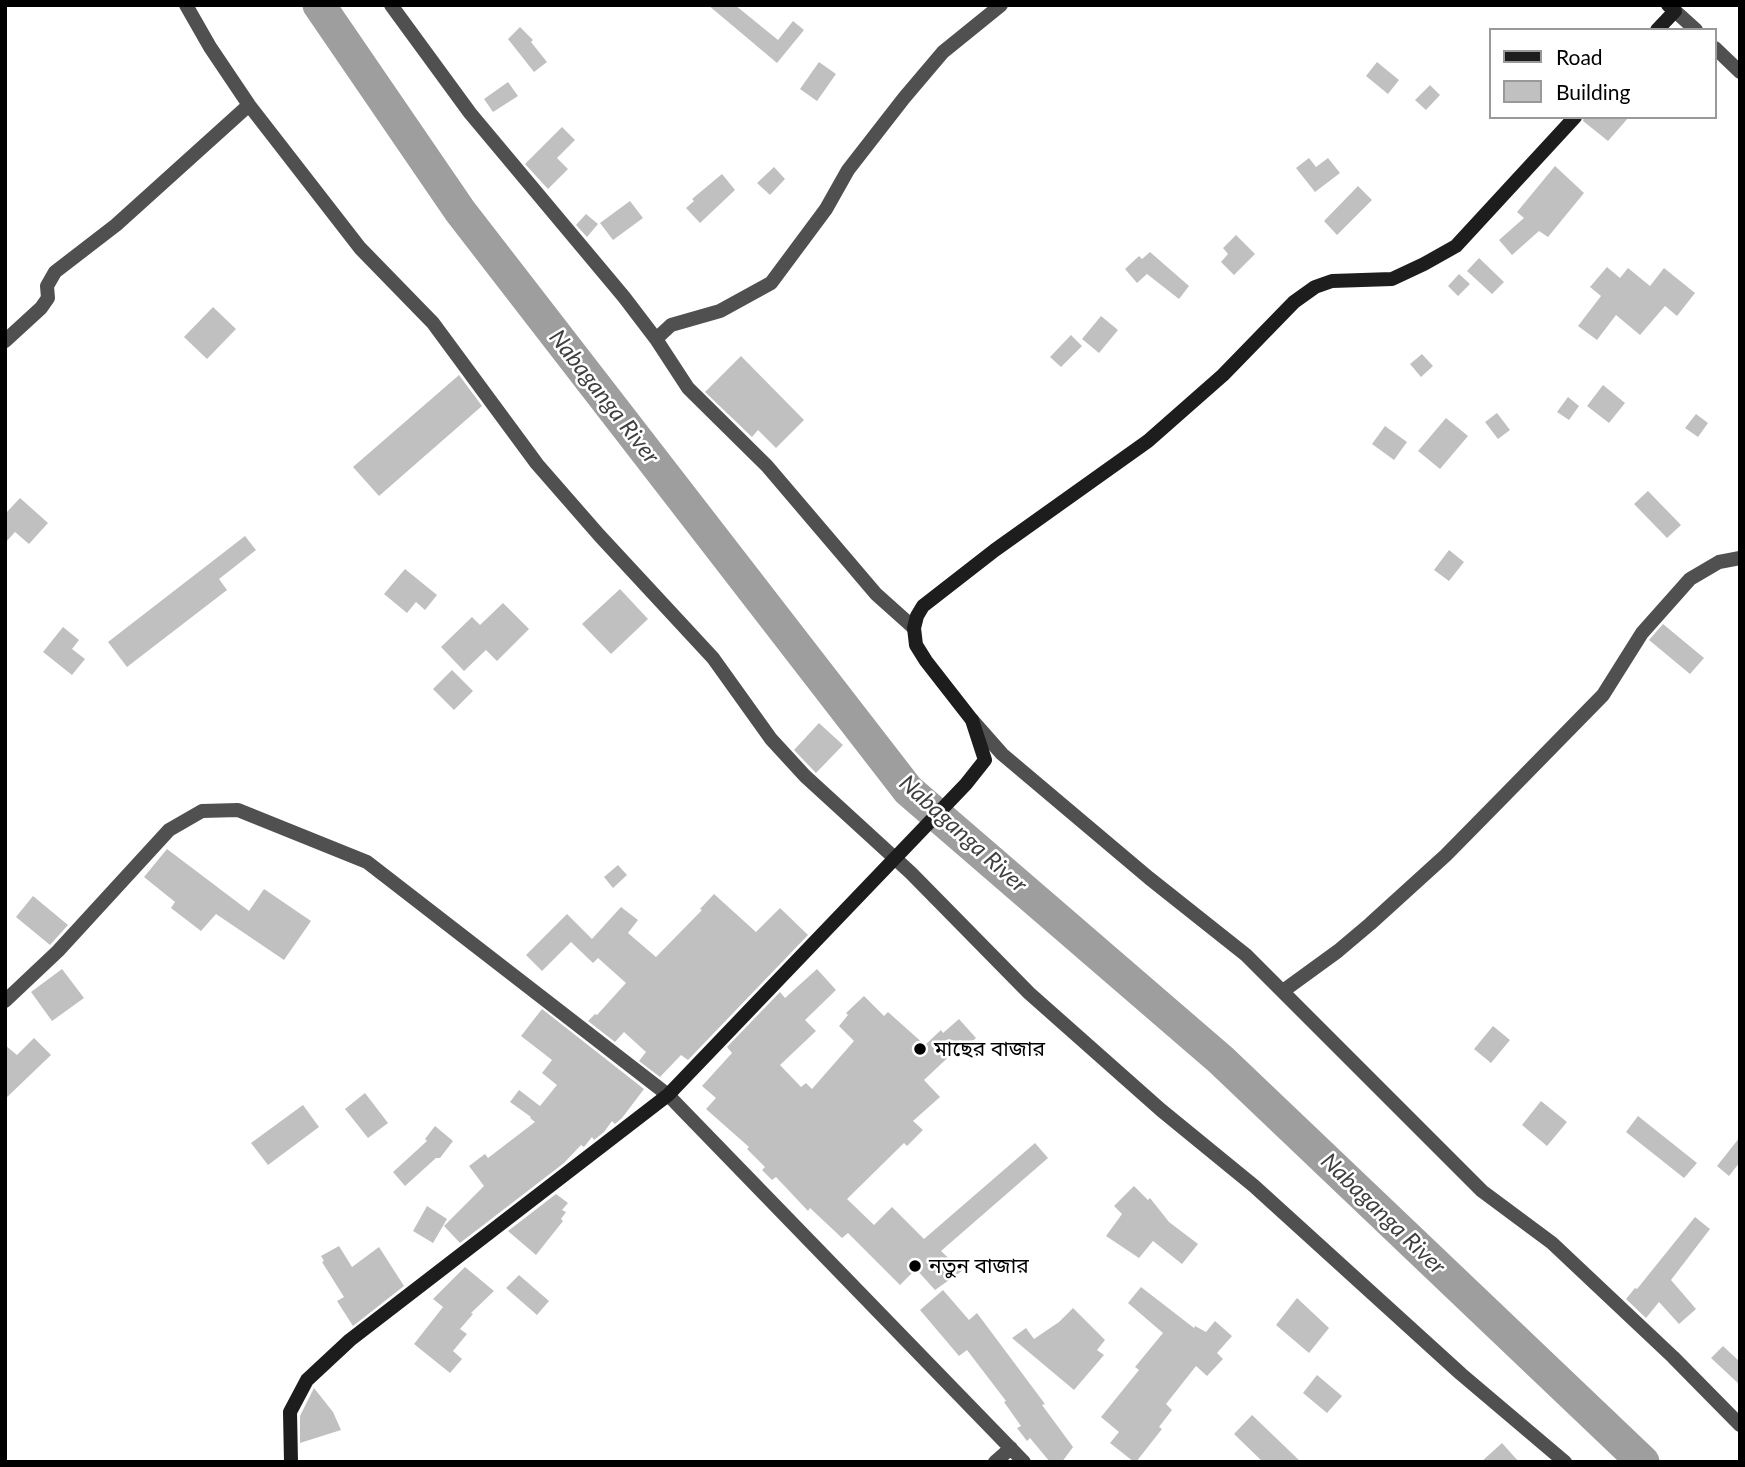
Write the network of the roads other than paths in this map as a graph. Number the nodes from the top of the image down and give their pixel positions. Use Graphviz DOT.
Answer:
graph roads {
  1 [pos="186,5"];
  2 [pos="391,5"];
  3 [pos="1001,5"];
  4 [pos="1672,8"];
  5 [pos="1658,28"];
  6 [pos="1694,28"];
  7 [pos="1717,50"];
  8 [pos="1740,72"];
  9 [pos="249,105"];
  10 [pos="1573,119"];
  11 [pos="656,339"];
  12 [pos="5,341"];
  13 [pos="1740,558"];
  14 [pos="914,628"];
  15 [pos="972,720"];
  16 [pos="895,857"];
  17 [pos="1283,991"];
  18 [pos="5,1001"];
  19 [pos="668,1095"];
  20 [pos="1740,1425"];
  21 [pos="1011,1448"];
  22 [pos="291,1462"];
  23 [pos="995,1462"];
  24 [pos="1024,1462"];
  25 [pos="1565,1462"];
  1 -- 9 [label="street"];
  2 -- 11 [label="street"];
  3 -- 11 [label="street"];
  4 -- 5 [label="main road"];
  4 -- 6 [label="street"];
  7 -- 8 [label="street"];
  9 -- 12 [label="street"];
  9 -- 16 [label="street"];
  10 -- 14 [label="main road"];
  11 -- 14 [label="street"];
  13 -- 17 [label="street"];
  14 -- 15 [label="main road"];
  15 -- 16 [label="main road"];
  15 -- 17 [label="street"];
  16 -- 19 [label="main road"];
  16 -- 25 [label="street"];
  17 -- 20 [label="street"];
  18 -- 19 [label="street"];
  19 -- 21 [label="street"];
  19 -- 22 [label="main road"];
  21 -- 23 [label="street"];
  21 -- 24 [label="street"];
}
